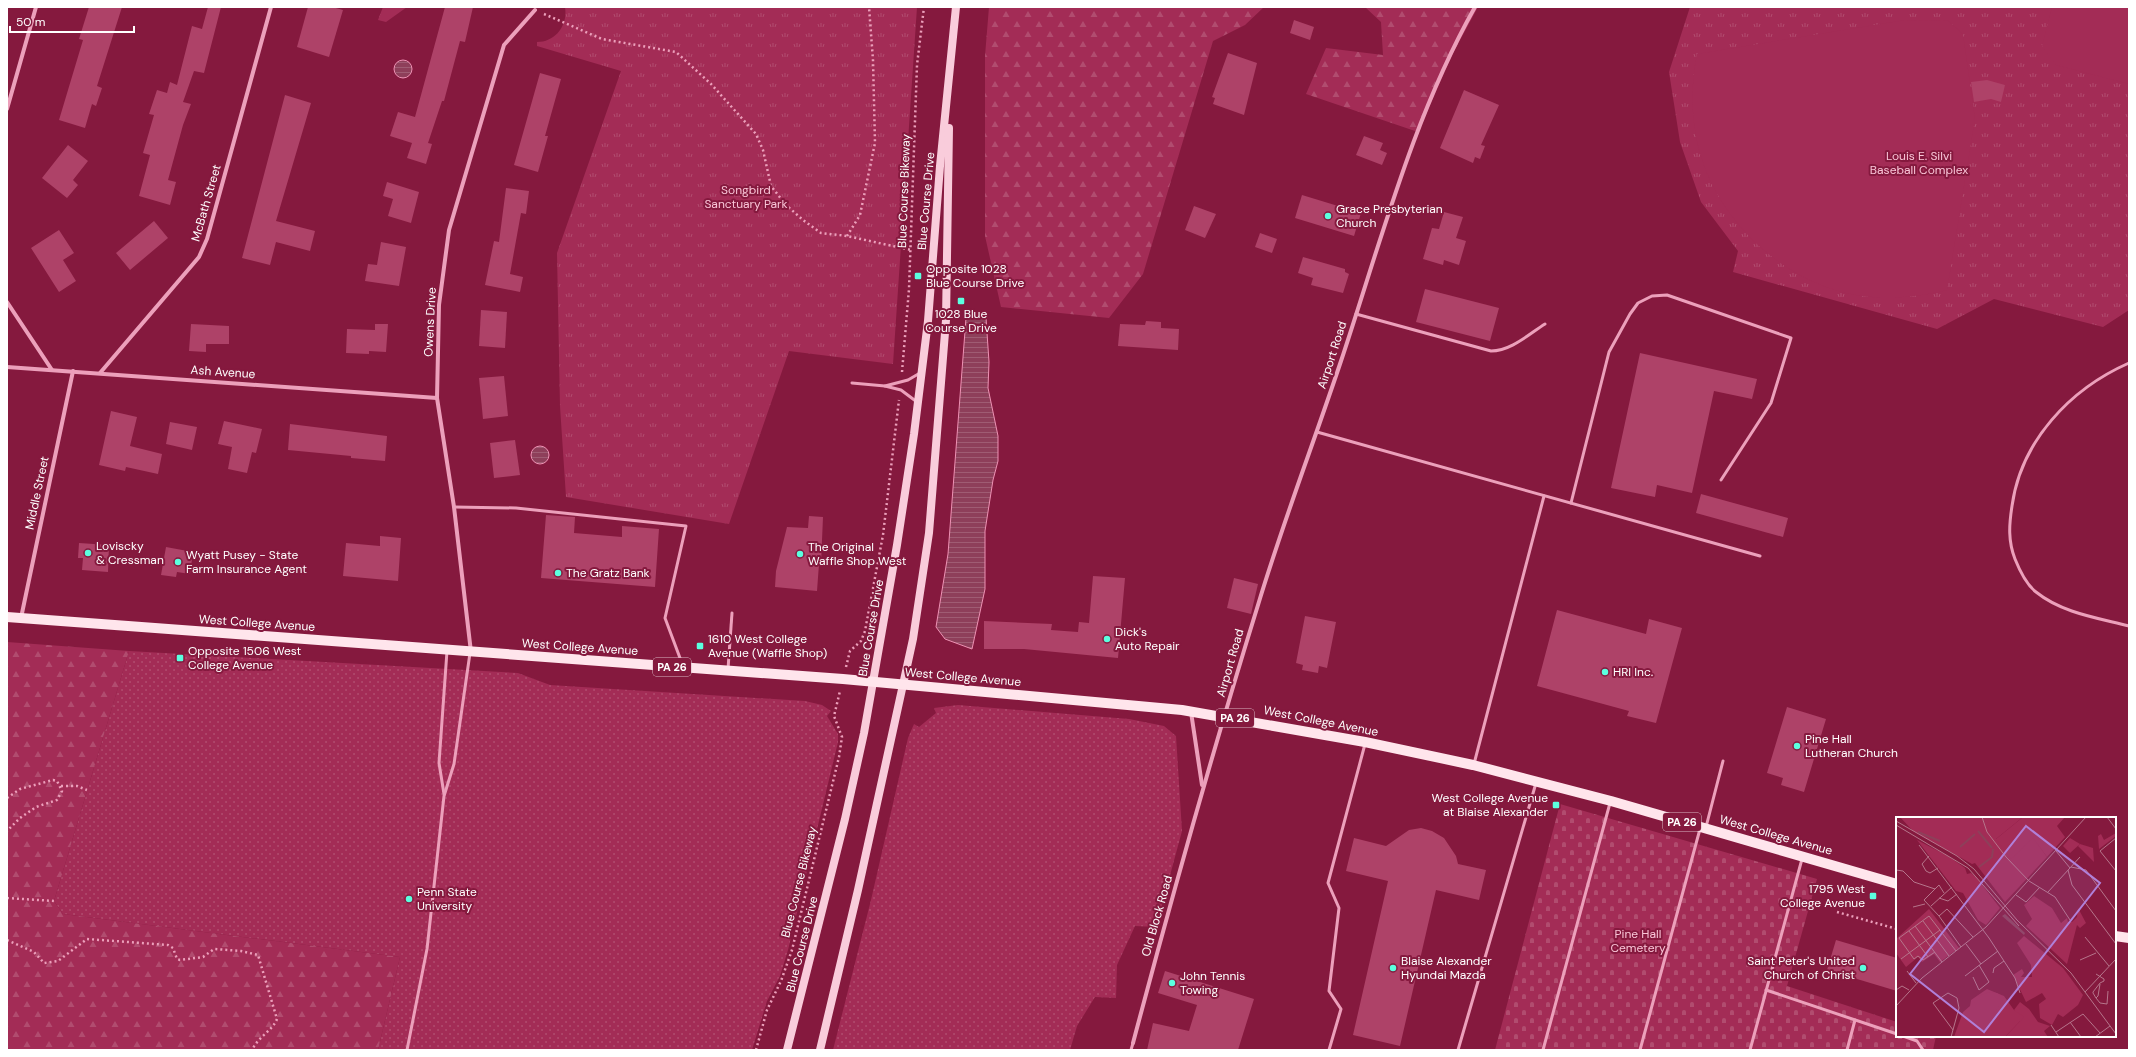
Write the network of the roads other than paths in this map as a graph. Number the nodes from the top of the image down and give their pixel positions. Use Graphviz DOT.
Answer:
graph roads {
  1 [pos="36,7"];
  2 [pos="271,7"];
  3 [pos="956,7"];
  4 [pos="1475,7"];
  5 [pos="535,10"];
  6 [pos="950,84"];
  7 [pos="7,110"];
  8 [pos="7,302"];
  9 [pos="1356,314"];
  10 [pos="1545,324"];
  11 [pos="2129,363"];
  12 [pos="7,367"];
  13 [pos="52,370"];
  14 [pos="73,371"];
  15 [pos="922,372"];
  16 [pos="100,373"];
  17 [pos="852,383"];
  18 [pos="885,386"];
  19 [pos="437,398"];
  20 [pos="918,403"];
  21 [pos="1317,432"];
  22 [pos="1721,480"];
  23 [pos="1544,496"];
  24 [pos="1571,503"];
  25 [pos="454,507"];
  26 [pos="1760,556"];
  27 [pos="732,613"];
  28 [pos="7,617"];
  29 [pos="21,618"];
  30 [pos="2129,626"];
  31 [pos="447,651"];
  32 [pos="471,652"];
  33 [pos="684,667"];
  34 [pos="728,671"];
  35 [pos="874,682"];
  36 [pos="903,684"];
  37 [pos="1191,711"];
  38 [pos="1225,716"];
  39 [pos="1365,742"];
  40 [pos="1723,761"];
  41 [pos="1473,766"];
  42 [pos="1536,781"];
  43 [pos="1202,787"];
  44 [pos="444,796"];
  45 [pos="1611,801"];
  46 [pos="1703,828"];
  47 [pos="1803,856"];
  48 [pos="1896,884"];
  49 [pos="2116,936"];
  50 [pos="2129,938"];
  51 [pos="1766,990"];
  52 [pos="1855,1020"];
  53 [pos="1896,1034"];
  54 [pos="1906,1037"];
  55 [pos="1133,1043"];
  56 [pos="407,1050"];
  57 [pos="787,1050"];
  58 [pos="820,1050"];
  59 [pos="1130,1050"];
  60 [pos="1329,1050"];
  61 [pos="1458,1050"];
  62 [pos="1543,1050"];
  63 [pos="1640,1050"];
  64 [pos="1750,1050"];
  65 [pos="1847,1050"];
  66 [pos="1923,1050"];
  1 -- 7 [label="street"];
  2 -- 16 [label="street, McBath Street"];
  3 -- 6 [label="main road, Blue Course Drive"];
  4 -- 9 [label="street, Airport Road"];
  5 -- 19 [label="street, Owens Drive"];
  6 -- 15 [label="main road, Blue Course Drive"];
  6 -- 36 [label="main road, Blue Course Drive"];
  8 -- 13 [label="street"];
  9 -- 10 [label="lane"];
  9 -- 21 [label="street, Airport Road"];
  11 -- 30 [label="lane"];
  12 -- 13 [label="street, Ash Avenue"];
  13 -- 14 [label="street, Ash Avenue"];
  14 -- 16 [label="street, Ash Avenue"];
  14 -- 29 [label="street, Middle Street"];
  15 -- 18 [label="lane"];
  15 -- 20 [label="main road, Blue Course Drive"];
  16 -- 19 [label="street, Ash Avenue"];
  17 -- 18 [label="lane"];
  18 -- 20 [label="lane"];
  19 -- 25 [label="street, Owens Drive"];
  20 -- 35 [label="main road, Blue Course Drive"];
  21 -- 23 [label="lane"];
  21 -- 38 [label="street, Airport Road"];
  22 -- 24 [label="lane"];
  23 -- 24 [label="lane"];
  23 -- 41 [label="lane"];
  24 -- 26 [label="lane"];
  25 -- 32 [label="street, Owens Drive"];
  25 -- 33 [label="lane"];
  27 -- 34 [label="lane"];
  28 -- 29 [label="main road, West College Avenue / PA 26"];
  29 -- 31 [label="main road, West College Avenue / PA 26"];
  31 -- 32 [label="main road, West College Avenue / PA 26"];
  31 -- 44 [label="lane"];
  32 -- 33 [label="main road, West College Avenue / PA 26"];
  32 -- 44 [label="lane"];
  33 -- 34 [label="main road, West College Avenue / PA 26"];
  34 -- 35 [label="main road, West College Avenue / PA 26"];
  35 -- 36 [label="main road, West College Avenue / PA 26"];
  35 -- 57 [label="main road, Blue Course Drive"];
  36 -- 37 [label="main road, West College Avenue / PA 26"];
  36 -- 58 [label="main road, Blue Course Drive"];
  37 -- 38 [label="main road, West College Avenue / PA 26"];
  37 -- 43 [label="street, Old Block Road"];
  38 -- 39 [label="main road, West College Avenue / PA 26"];
  38 -- 43 [label="street, Old Block Road"];
  39 -- 41 [label="main road, West College Avenue / PA 26"];
  39 -- 60 [label="lane"];
  40 -- 46 [label="lane"];
  41 -- 42 [label="main road, West College Avenue / PA 26"];
  42 -- 45 [label="main road, West College Avenue / PA 26"];
  42 -- 61 [label="lane"];
  43 -- 55 [label="street, Old Block Road"];
  44 -- 56 [label="lane"];
  45 -- 46 [label="main road, West College Avenue / PA 26"];
  45 -- 62 [label="lane"];
  46 -- 47 [label="main road, West College Avenue / PA 26"];
  46 -- 63 [label="lane"];
  47 -- 48 [label="main road, West College Avenue / PA 26"];
  47 -- 51 [label="lane"];
  49 -- 50 [label="main road"];
  51 -- 52 [label="lane"];
  51 -- 64 [label="lane"];
  52 -- 53 [label="lane"];
  52 -- 65 [label="lane"];
  54 -- 66 [label="lane"];
  55 -- 59 [label="lane, Old Block Road"];
}
